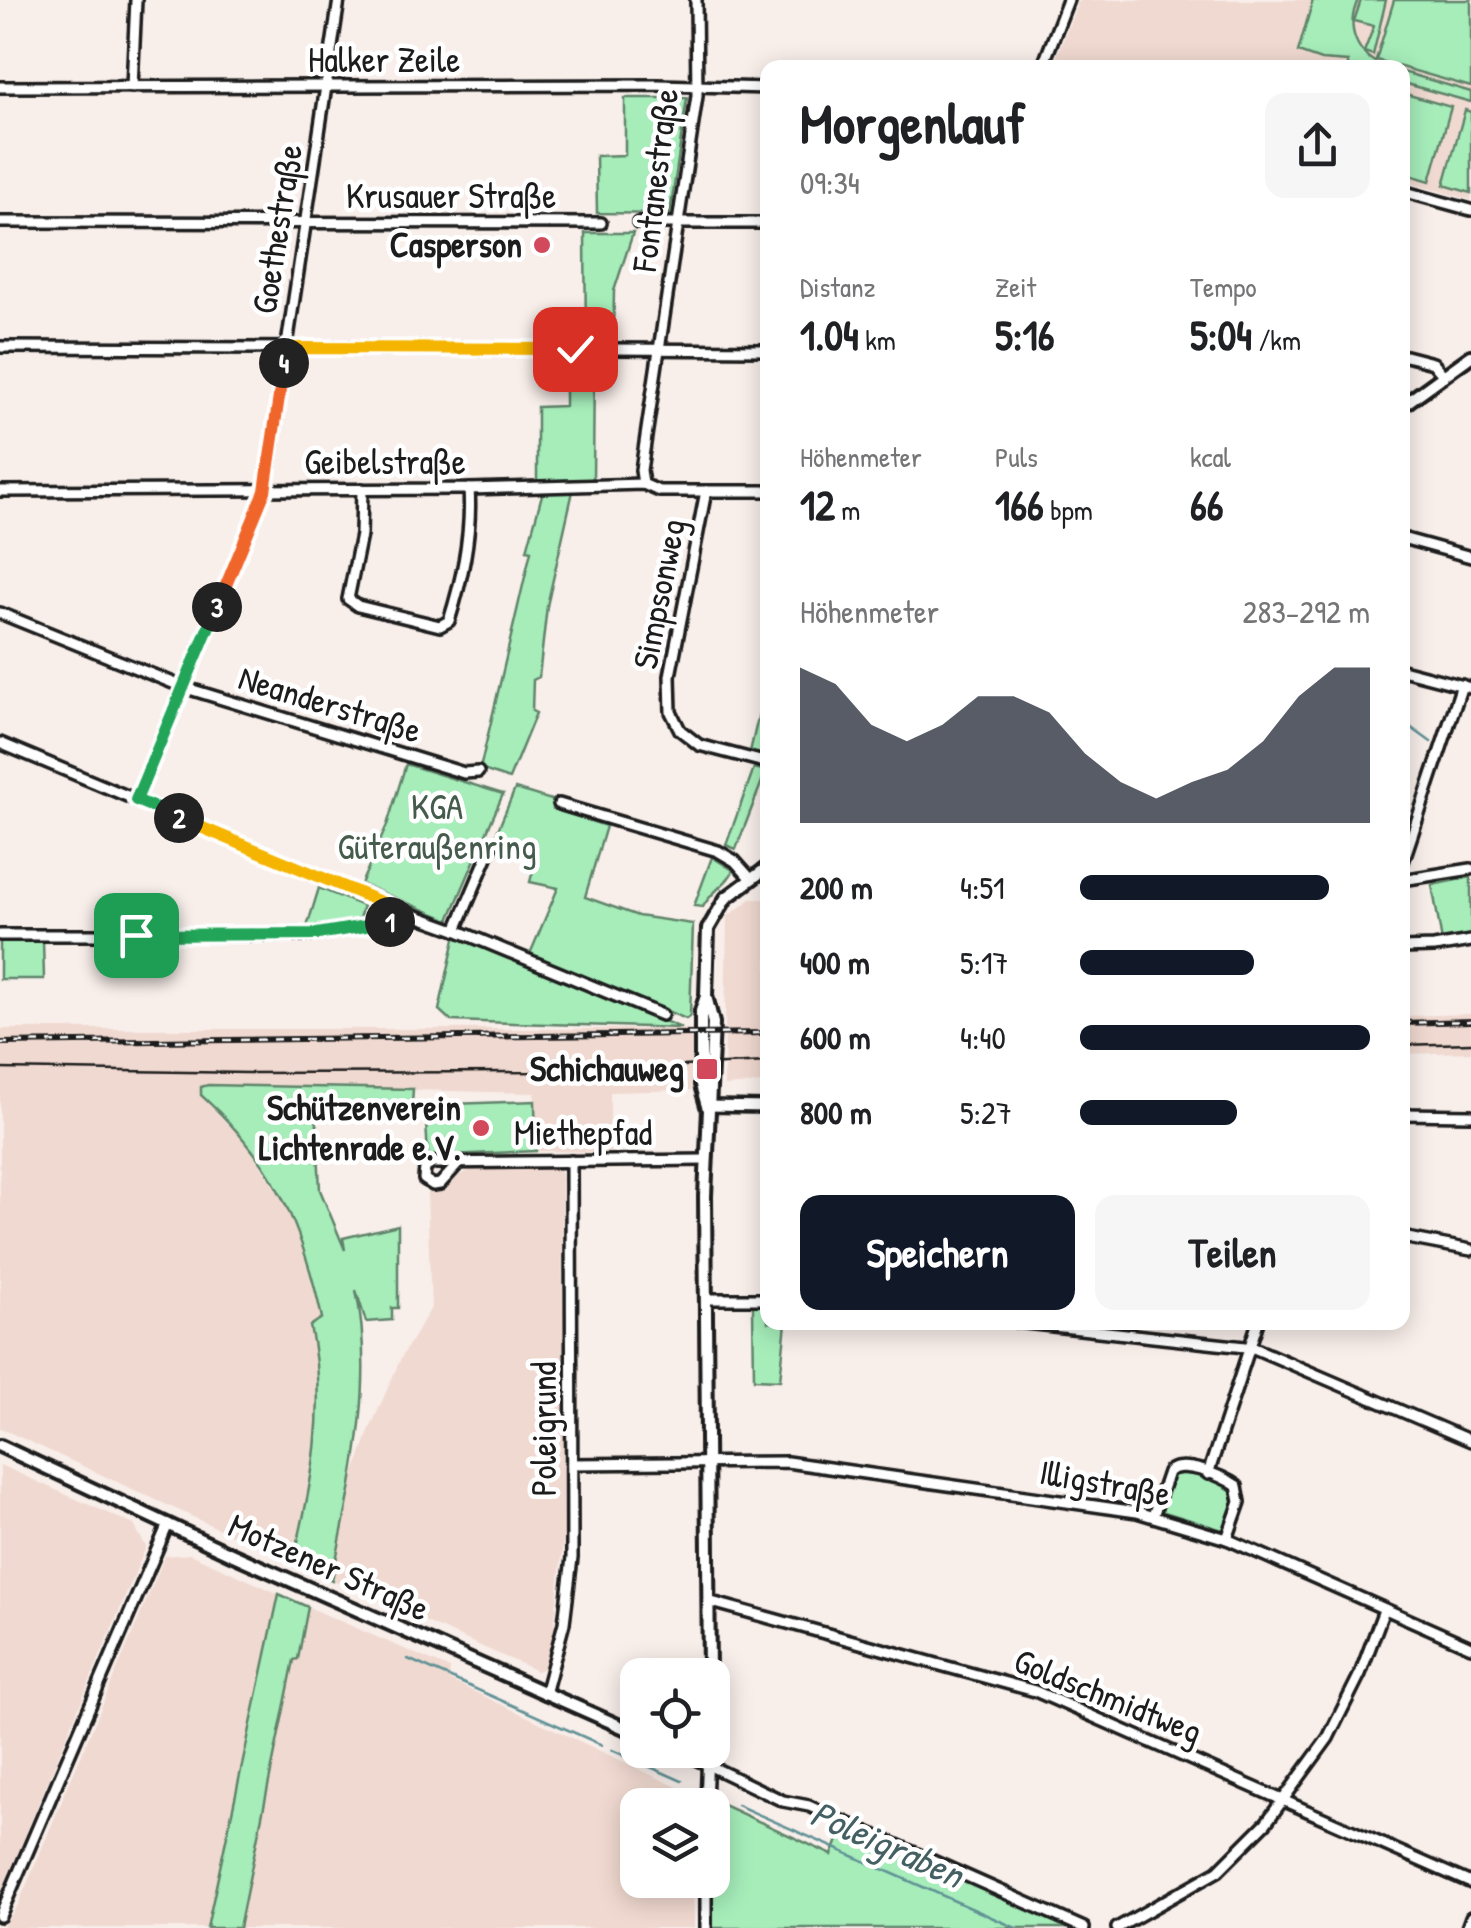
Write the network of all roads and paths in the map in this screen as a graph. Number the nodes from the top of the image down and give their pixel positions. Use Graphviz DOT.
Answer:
graph roads {
  1 [pos="136,0"];
  2 [pos="339,0"];
  3 [pos="696,0"];
  4 [pos="1068,0"];
  5 [pos="1045,60"];
  6 [pos="0,87"];
  7 [pos="132,87"];
  8 [pos="326,88"];
  9 [pos="697,88"];
  10 [pos="760,88"];
  11 [pos="1410,193"];
  12 [pos="1471,210"];
  13 [pos="0,222"];
  14 [pos="305,223"];
  15 [pos="638,223"];
  16 [pos="678,223"];
  17 [pos="760,223"];
  18 [pos="601,224"];
  19 [pos="0,347"];
  20 [pos="286,348"];
  21 [pos="575,349"];
  22 [pos="612,350"];
  23 [pos="660,350"];
  24 [pos="760,350"];
  25 [pos="1471,356"];
  26 [pos="1410,357"];
  27 [pos="1444,376"];
  28 [pos="1410,400"];
  29 [pos="643,484"];
  30 [pos="362,489"];
  31 [pos="469,489"];
  32 [pos="0,491"];
  33 [pos="265,491"];
  34 [pos="706,491"];
  35 [pos="760,491"];
  36 [pos="1410,540"];
  37 [pos="1471,557"];
  38 [pos="0,613"];
  39 [pos="1410,672"];
  40 [pos="184,687"];
  41 [pos="1466,687"];
  42 [pos="0,743"];
  43 [pos="760,761"];
  44 [pos="478,772"];
  45 [pos="136,800"];
  46 [pos="559,804"];
  47 [pos="492,843"];
  48 [pos="1410,843"];
  49 [pos="1471,869"];
  50 [pos="760,873"];
  51 [pos="751,879"];
  52 [pos="1410,879"];
  53 [pos="400,910"];
  54 [pos="456,930"];
  55 [pos="0,935"];
  56 [pos="1471,941"];
  57 [pos="1410,948"];
  58 [pos="662,1015"];
  59 [pos="707,1106"];
  60 [pos="760,1106"];
  61 [pos="1410,1114"];
  62 [pos="1471,1115"];
  63 [pos="571,1160"];
  64 [pos="706,1160"];
  65 [pos="460,1163"];
  66 [pos="1410,1239"];
  67 [pos="1471,1250"];
  68 [pos="706,1299"];
  69 [pos="760,1299"];
  70 [pos="1091,1330"];
  71 [pos="1255,1330"];
  72 [pos="1250,1347"];
  73 [pos="1471,1441"];
  74 [pos="0,1446"];
  75 [pos="708,1462"];
  76 [pos="572,1464"];
  77 [pos="1208,1474"];
  78 [pos="1153,1516"];
  79 [pos="168,1524"];
  80 [pos="1228,1539"];
  81 [pos="708,1602"];
  82 [pos="1384,1610"];
  83 [pos="1471,1646"];
  84 [pos="709,1658"];
  85 [pos="546,1694"];
  86 [pos="620,1726"];
  87 [pos="711,1768"];
  88 [pos="1282,1800"];
  89 [pos="1471,1884"];
  90 [pos="706,1898"];
  91 [pos="0,1916"];
  92 [pos="1471,1917"];
  93 [pos="706,1928"];
  94 [pos="1084,1928"];
  95 [pos="1116,1928"];
  96 [pos="1466,1928"];
  1 -- 7 [label="street"];
  2 -- 8 [label="street, Goethestraße"];
  3 -- 9 [label="street, Fontanestraße"];
  4 -- 5 [label="street"];
  6 -- 7 [label="street, Halker Zeile"];
  7 -- 8 [label="street, Halker Zeile"];
  8 -- 9 [label="street, Halker Zeile"];
  8 -- 14 [label="street, Goethestraße"];
  9 -- 10 [label="street, Halker Zeile"];
  9 -- 16 [label="street, Fontanestraße"];
  11 -- 12 [label="street"];
  13 -- 14 [label="street, Krusauer Straße"];
  14 -- 18 [label="street, Krusauer Straße"];
  14 -- 20 [label="street, Goethestraße"];
  15 -- 16 [label="street"];
  16 -- 17 [label="street"];
  16 -- 23 [label="street, Fontanestraße"];
  19 -- 20 [label="street"];
  20 -- 21 [label="street"];
  20 -- 33 [label="street, Goethestraße"];
  22 -- 23 [label="street"];
  23 -- 24 [label="street"];
  23 -- 29 [label="street, Fontanestraße"];
  25 -- 27 [label="street"];
  26 -- 27 [label="street"];
  27 -- 28 [label="street"];
  29 -- 31 [label="street, Geibelstraße"];
  29 -- 34 [label="street, Geibelstraße"];
  30 -- 31 [label="street, Geibelstraße"];
  30 -- 31 [label="street"];
  30 -- 33 [label="street, Geibelstraße"];
  32 -- 33 [label="street, Geibelstraße"];
  33 -- 40 [label="street, Goethestraße"];
  34 -- 35 [label="street, Geibelstraße"];
  34 -- 43 [label="street, Simpsonweg"];
  36 -- 37 [label="street"];
  38 -- 40 [label="street, Neanderstraße"];
  39 -- 41 [label="street"];
  40 -- 44 [label="street, Neanderstraße"];
  40 -- 45 [label="street, Goethestraße"];
  41 -- 48 [label="street"];
  42 -- 45 [label="street"];
  45 -- 53 [label="street"];
  46 -- 51 [label="street"];
  47 -- 54 [label="street"];
  49 -- 52 [label="street"];
  50 -- 51 [label="street"];
  51 -- 59 [label="street"];
  53 -- 54 [label="street"];
  53 -- 55 [label="street"];
  54 -- 58 [label="street"];
  56 -- 57 [label="street"];
  59 -- 60 [label="street"];
  59 -- 64 [label="street"];
  61 -- 62 [label="street"];
  63 -- 64 [label="street, Miethepfad"];
  63 -- 65 [label="street, Miethepfad"];
  63 -- 76 [label="street, Poleigrund"];
  64 -- 68 [label="street"];
  66 -- 67 [label="street"];
  68 -- 69 [label="street"];
  68 -- 75 [label="street"];
  70 -- 72 [label="street"];
  71 -- 72 [label="street"];
  72 -- 73 [label="street"];
  72 -- 77 [label="street"];
  74 -- 79 [label="street, Motzener Straße"];
  75 -- 76 [label="street, Illigstraße"];
  75 -- 78 [label="street, Illigstraße"];
  75 -- 81 [label="street"];
  76 -- 85 [label="street, Poleigrund"];
  77 -- 78 [label="street"];
  77 -- 80 [label="street"];
  78 -- 80 [label="street, Illigstraße"];
  79 -- 85 [label="street, Motzener Straße"];
  79 -- 91 [label="street"];
  80 -- 82 [label="street, Illigstraße"];
  81 -- 84 [label="street"];
  81 -- 88 [label="street, Goldschmidtweg"];
  82 -- 83 [label="street, Illigstraße"];
  82 -- 88 [label="street"];
  85 -- 86 [label="street, Motzener Straße"];
  87 -- 94 [label="street"];
  88 -- 89 [label="street, Goldschmidtweg"];
  88 -- 95 [label="street"];
  90 -- 93 [label="street"];
  92 -- 96 [label="street"];
}
